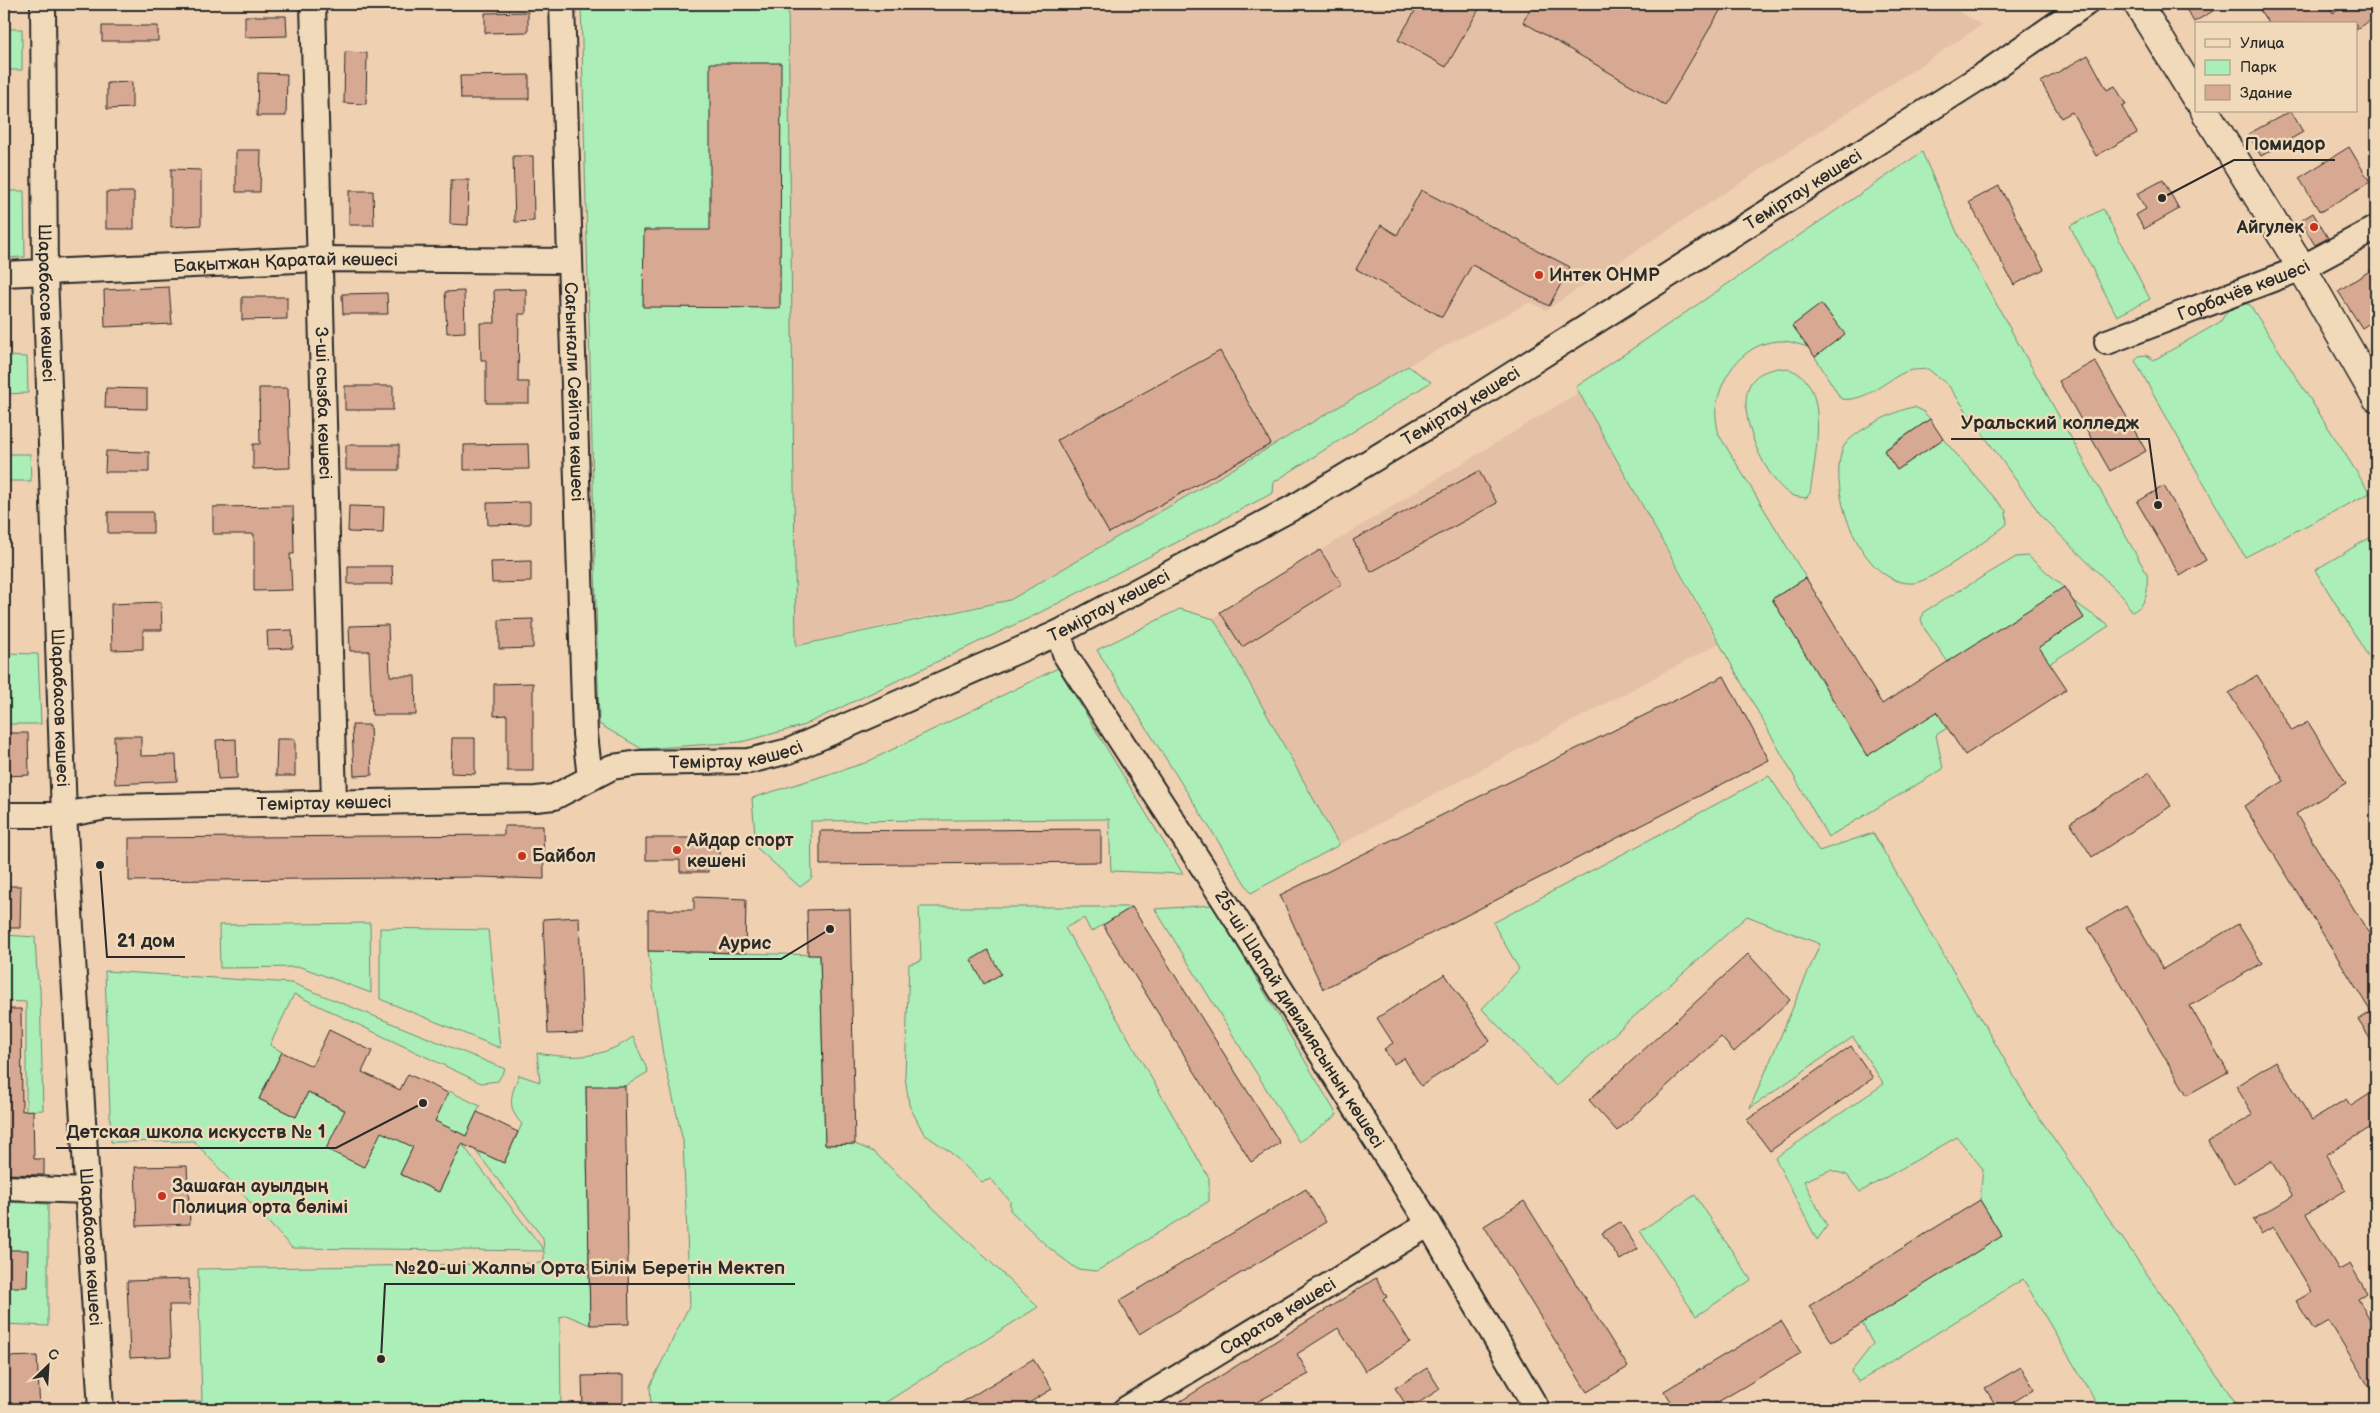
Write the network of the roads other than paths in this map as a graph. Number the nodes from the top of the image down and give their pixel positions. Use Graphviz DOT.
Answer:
graph roads {
  1 [pos="43,4"];
  2 [pos="313,4"];
  3 [pos="562,4"];
  4 [pos="2085,4"];
  5 [pos="2138,4"];
  6 [pos="2195,96"];
  7 [pos="2206,112"];
  8 [pos="2376,228"];
  9 [pos="318,259"];
  10 [pos="570,261"];
  11 [pos="2302,268"];
  12 [pos="45,273"];
  13 [pos="4,274"];
  14 [pos="2107,342"];
  15 [pos="2376,397"];
  16 [pos="1058,633"];
  17 [pos="590,778"];
  18 [pos="334,802"];
  19 [pos="4,815"];
  20 [pos="64,815"];
  21 [pos="4,1188"];
  22 [pos="88,1191"];
  23 [pos="1429,1224"];
  24 [pos="101,1409"];
  25 [pos="1126,1409"];
  26 [pos="1537,1409"];
  1 -- 12 [label="street, Шарабасов көшесі"];
  2 -- 9 [label="street, 3-ші сызба көшесі"];
  3 -- 10 [label="street, Сағынғали Сейітов көшесі"];
  4 -- 16 [label="street, Теміртау көшесі"];
  5 -- 6 [label="main road"];
  7 -- 11 [label="main road"];
  8 -- 11 [label="street, Горбачёв көшесі"];
  9 -- 10 [label="street, Бақытжан Қаратай көшесі"];
  9 -- 12 [label="street, Бақытжан Қаратай көшесі"];
  9 -- 18 [label="street, 3-ші сызба көшесі"];
  10 -- 17 [label="street, Сағынғали Сейітов көшесі"];
  11 -- 14 [label="street, Горбачёв көшесі"];
  11 -- 15 [label="main road"];
  12 -- 13 [label="street, Бақытжан Қаратай көшесі"];
  12 -- 20 [label="street, Шарабасов көшесі"];
  16 -- 17 [label="street, Теміртау көшесі"];
  16 -- 23 [label="street, 25-ші Шапай дивизиясының көшесі"];
  17 -- 18 [label="street, Теміртау көшесі"];
  18 -- 20 [label="street, Теміртау көшесі"];
  19 -- 20 [label="street, Теміртау көшесі"];
  20 -- 22 [label="street, Шарабасов көшесі"];
  21 -- 22 [label="street"];
  22 -- 24 [label="street, Шарабасов көшесі"];
  23 -- 25 [label="street, Саратов көшесі"];
  23 -- 26 [label="street, 25-ші Шапай дивизиясының көшесі"];
}
